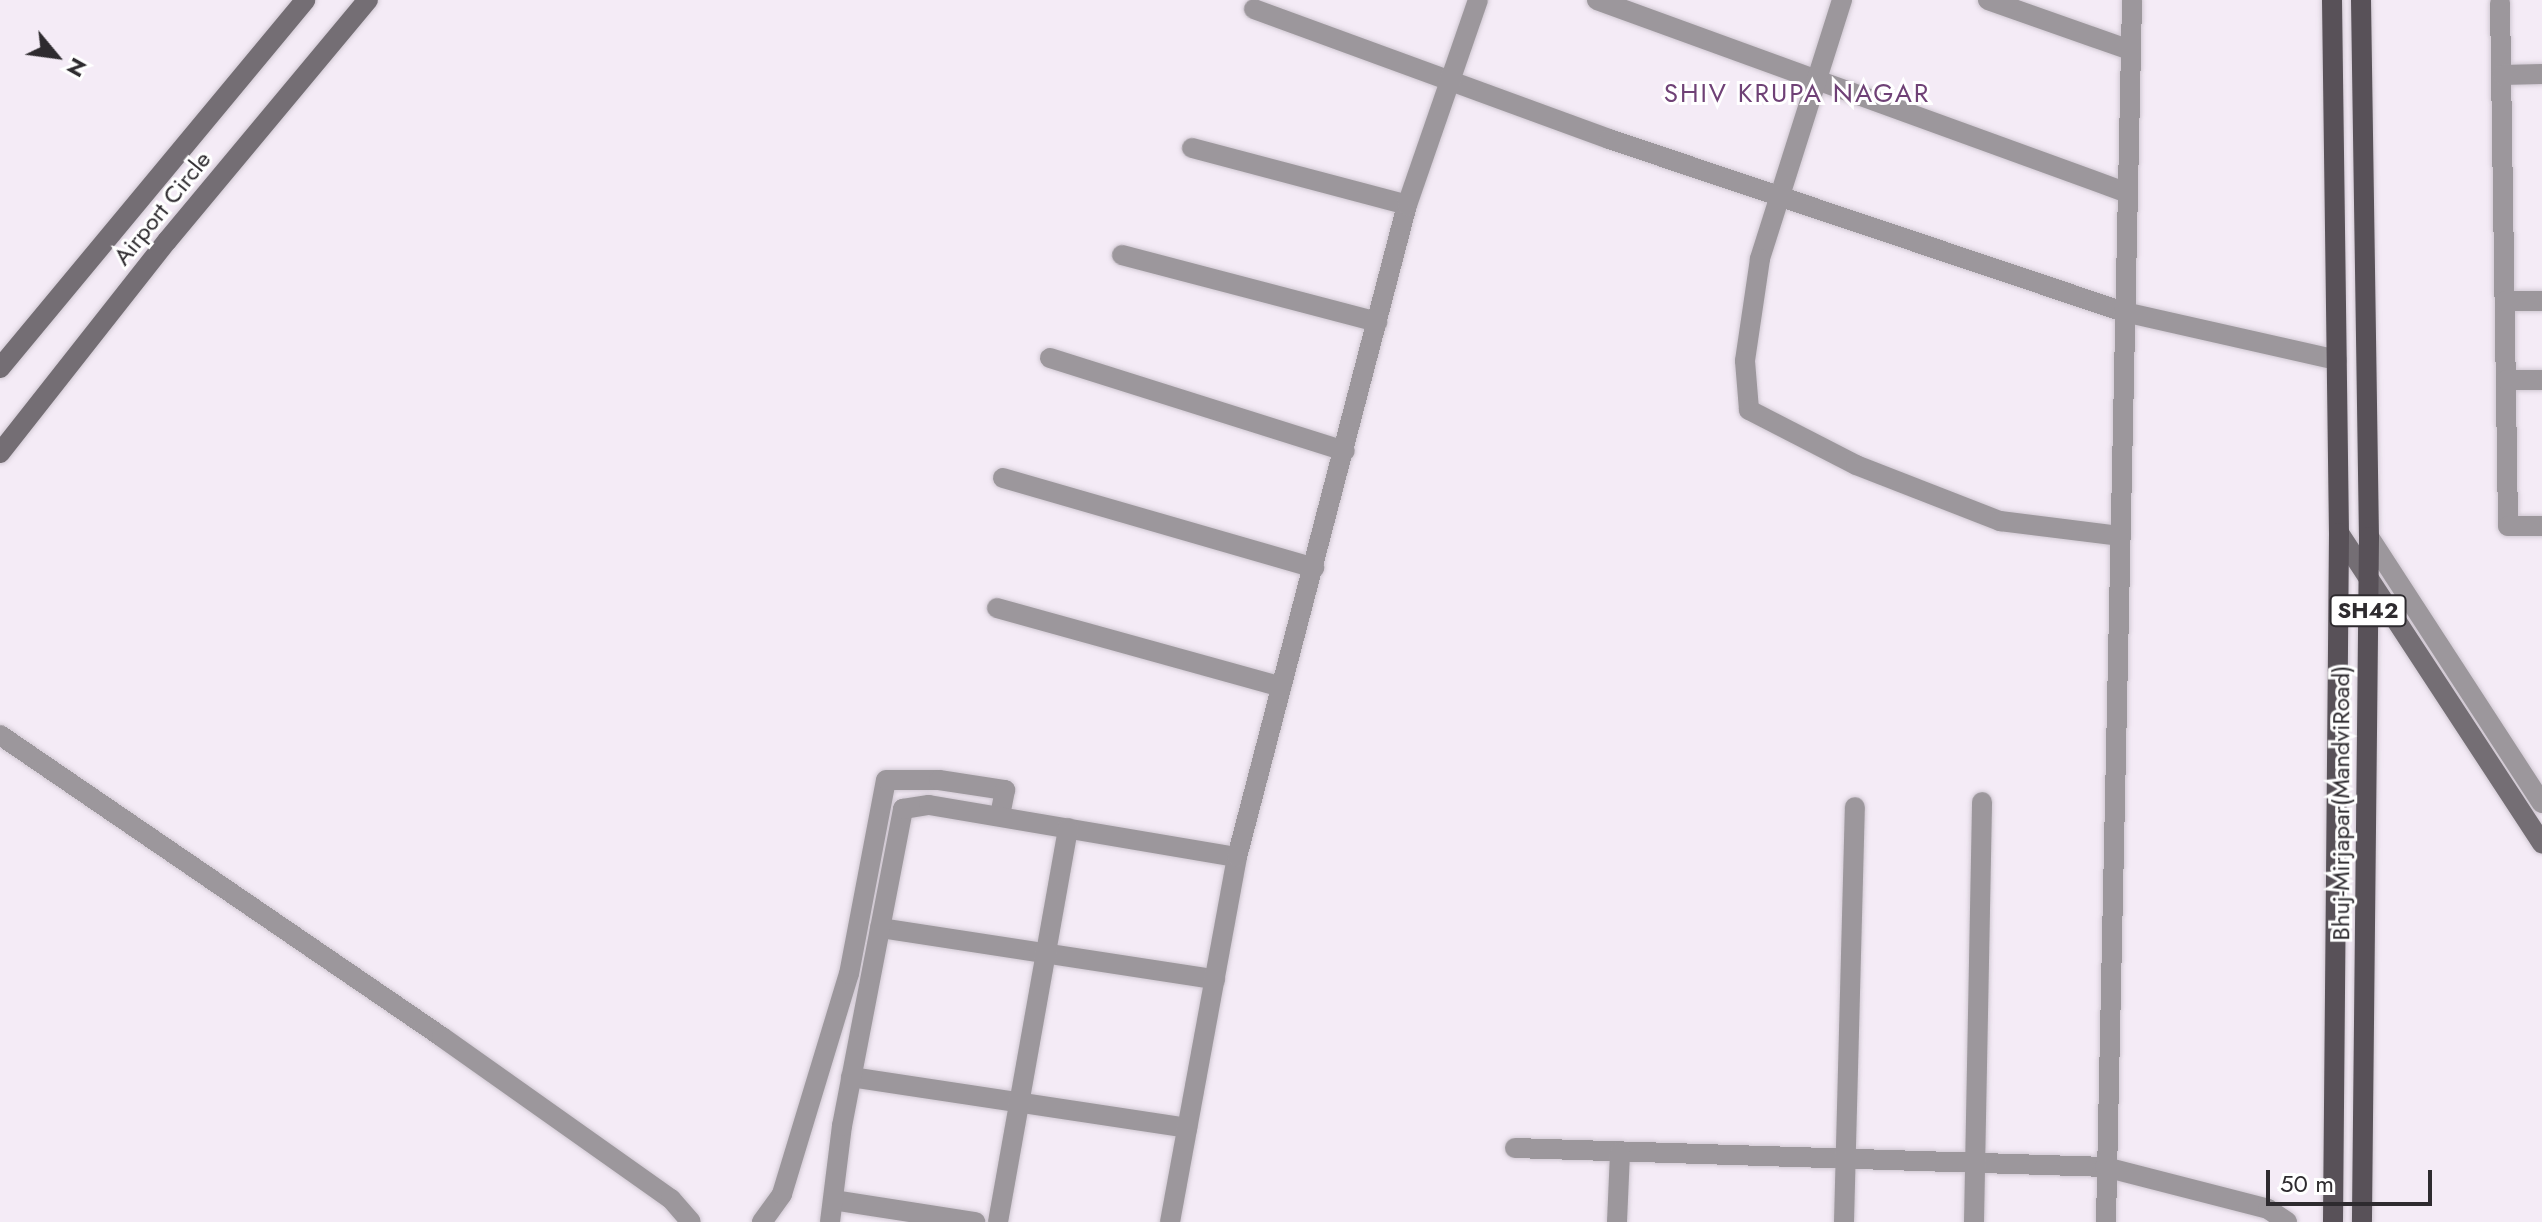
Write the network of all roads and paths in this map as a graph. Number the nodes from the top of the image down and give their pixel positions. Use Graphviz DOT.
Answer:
graph roads {
  1 [pos="305,0"];
  2 [pos="368,0"];
  3 [pos="1478,0"];
  4 [pos="1597,0"];
  5 [pos="1842,0"];
  6 [pos="1988,0"];
  7 [pos="2132,0"];
  8 [pos="2332,0"];
  9 [pos="2361,0"];
  10 [pos="2500,3"];
  11 [pos="1254,9"];
  12 [pos="2130,50"];
  13 [pos="2542,74"];
  14 [pos="2502,75"];
  15 [pos="1815,77"];
  16 [pos="1451,78"];
  17 [pos="1192,148"];
  18 [pos="2125,192"];
  19 [pos="1780,196"];
  20 [pos="1407,205"];
  21 [pos="1122,255"];
  22 [pos="2505,301"];
  23 [pos="2542,301"];
  24 [pos="2124,312"];
  25 [pos="1377,322"];
  26 [pos="1050,358"];
  27 [pos="2337,360"];
  28 [pos="0,368"];
  29 [pos="2506,380"];
  30 [pos="2542,380"];
  31 [pos="1345,451"];
  32 [pos="0,453"];
  33 [pos="1003,478"];
  34 [pos="2542,526"];
  35 [pos="2339,533"];
  36 [pos="2121,536"];
  37 [pos="2369,537"];
  38 [pos="1314,568"];
  39 [pos="2369,576"];
  40 [pos="997,608"];
  41 [pos="1281,687"];
  42 [pos="0,735"];
  43 [pos="1982,802"];
  44 [pos="2542,803"];
  45 [pos="1855,807"];
  46 [pos="1000,816"];
  47 [pos="1068,828"];
  48 [pos="2542,843"];
  49 [pos="1237,857"];
  50 [pos="880,928"];
  51 [pos="1045,953"];
  52 [pos="1215,979"];
  53 [pos="851,1077"];
  54 [pos="1019,1104"];
  55 [pos="1187,1128"];
  56 [pos="1515,1148"];
  57 [pos="1620,1152"];
  58 [pos="1845,1159"];
  59 [pos="1975,1163"];
  60 [pos="2105,1167"];
  61 [pos="833,1200"];
  62 [pos="691,1222"];
  63 [pos="762,1222"];
  64 [pos="830,1222"];
  65 [pos="975,1222"];
  66 [pos="998,1222"];
  67 [pos="1170,1222"];
  68 [pos="1617,1222"];
  69 [pos="1844,1222"];
  70 [pos="1974,1222"];
  71 [pos="2106,1222"];
  72 [pos="2287,1222"];
  73 [pos="2333,1222"];
  74 [pos="2362,1222"];
  1 -- 28 [label="main road, Airport Circle"];
  2 -- 32 [label="main road, Airport Circle"];
  3 -- 16 [label="street"];
  4 -- 15 [label="street"];
  5 -- 15 [label="street"];
  6 -- 12 [label="street"];
  7 -- 12 [label="street"];
  8 -- 27 [label="main road, Bhuj-Mirjapar(MandviRoad) / SH42"];
  9 -- 37 [label="main road, Bhuj-Mirjapar(MandviRoad) / SH42"];
  10 -- 14 [label="street"];
  11 -- 16 [label="street"];
  12 -- 18 [label="street"];
  13 -- 14 [label="street"];
  14 -- 22 [label="street"];
  15 -- 18 [label="street"];
  15 -- 19 [label="street"];
  16 -- 19 [label="street"];
  16 -- 20 [label="street"];
  17 -- 20 [label="street"];
  18 -- 24 [label="street"];
  19 -- 24 [label="street"];
  19 -- 36 [label="street"];
  20 -- 25 [label="street"];
  21 -- 25 [label="street"];
  22 -- 23 [label="street"];
  22 -- 29 [label="street"];
  24 -- 27 [label="street"];
  24 -- 36 [label="street"];
  25 -- 31 [label="street"];
  26 -- 31 [label="street"];
  27 -- 35 [label="main road, Bhuj-Mirjapar(MandviRoad) / SH42"];
  29 -- 30 [label="street"];
  29 -- 34 [label="street"];
  31 -- 38 [label="street"];
  33 -- 38 [label="street"];
  35 -- 39 [label="main road"];
  35 -- 73 [label="main road, Bhuj-Mirjapar(MandviRoad) / SH42"];
  36 -- 60 [label="street"];
  37 -- 39 [label="main road, Bhuj-Mirjapar(MandviRoad) / SH42"];
  37 -- 44 [label="street"];
  38 -- 41 [label="street"];
  39 -- 48 [label="main road"];
  39 -- 74 [label="main road, Bhuj-Mirjapar(MandviRoad) / SH42"];
  40 -- 41 [label="street"];
  41 -- 49 [label="street"];
  42 -- 62 [label="street"];
  43 -- 59 [label="street"];
  45 -- 58 [label="street"];
  46 -- 47 [label="street"];
  46 -- 50 [label="street"];
  46 -- 63 [label="street"];
  47 -- 49 [label="street"];
  47 -- 51 [label="street"];
  49 -- 52 [label="street"];
  50 -- 51 [label="street"];
  50 -- 53 [label="street"];
  51 -- 52 [label="street"];
  51 -- 54 [label="street"];
  52 -- 55 [label="street"];
  53 -- 54 [label="street"];
  53 -- 61 [label="street"];
  54 -- 55 [label="street"];
  54 -- 66 [label="street"];
  55 -- 67 [label="street"];
  56 -- 57 [label="street"];
  57 -- 58 [label="street"];
  57 -- 68 [label="street"];
  58 -- 59 [label="street"];
  58 -- 69 [label="street"];
  59 -- 60 [label="street"];
  59 -- 70 [label="street"];
  60 -- 71 [label="street"];
  60 -- 72 [label="street"];
  61 -- 64 [label="street"];
  61 -- 65 [label="street"];
}
